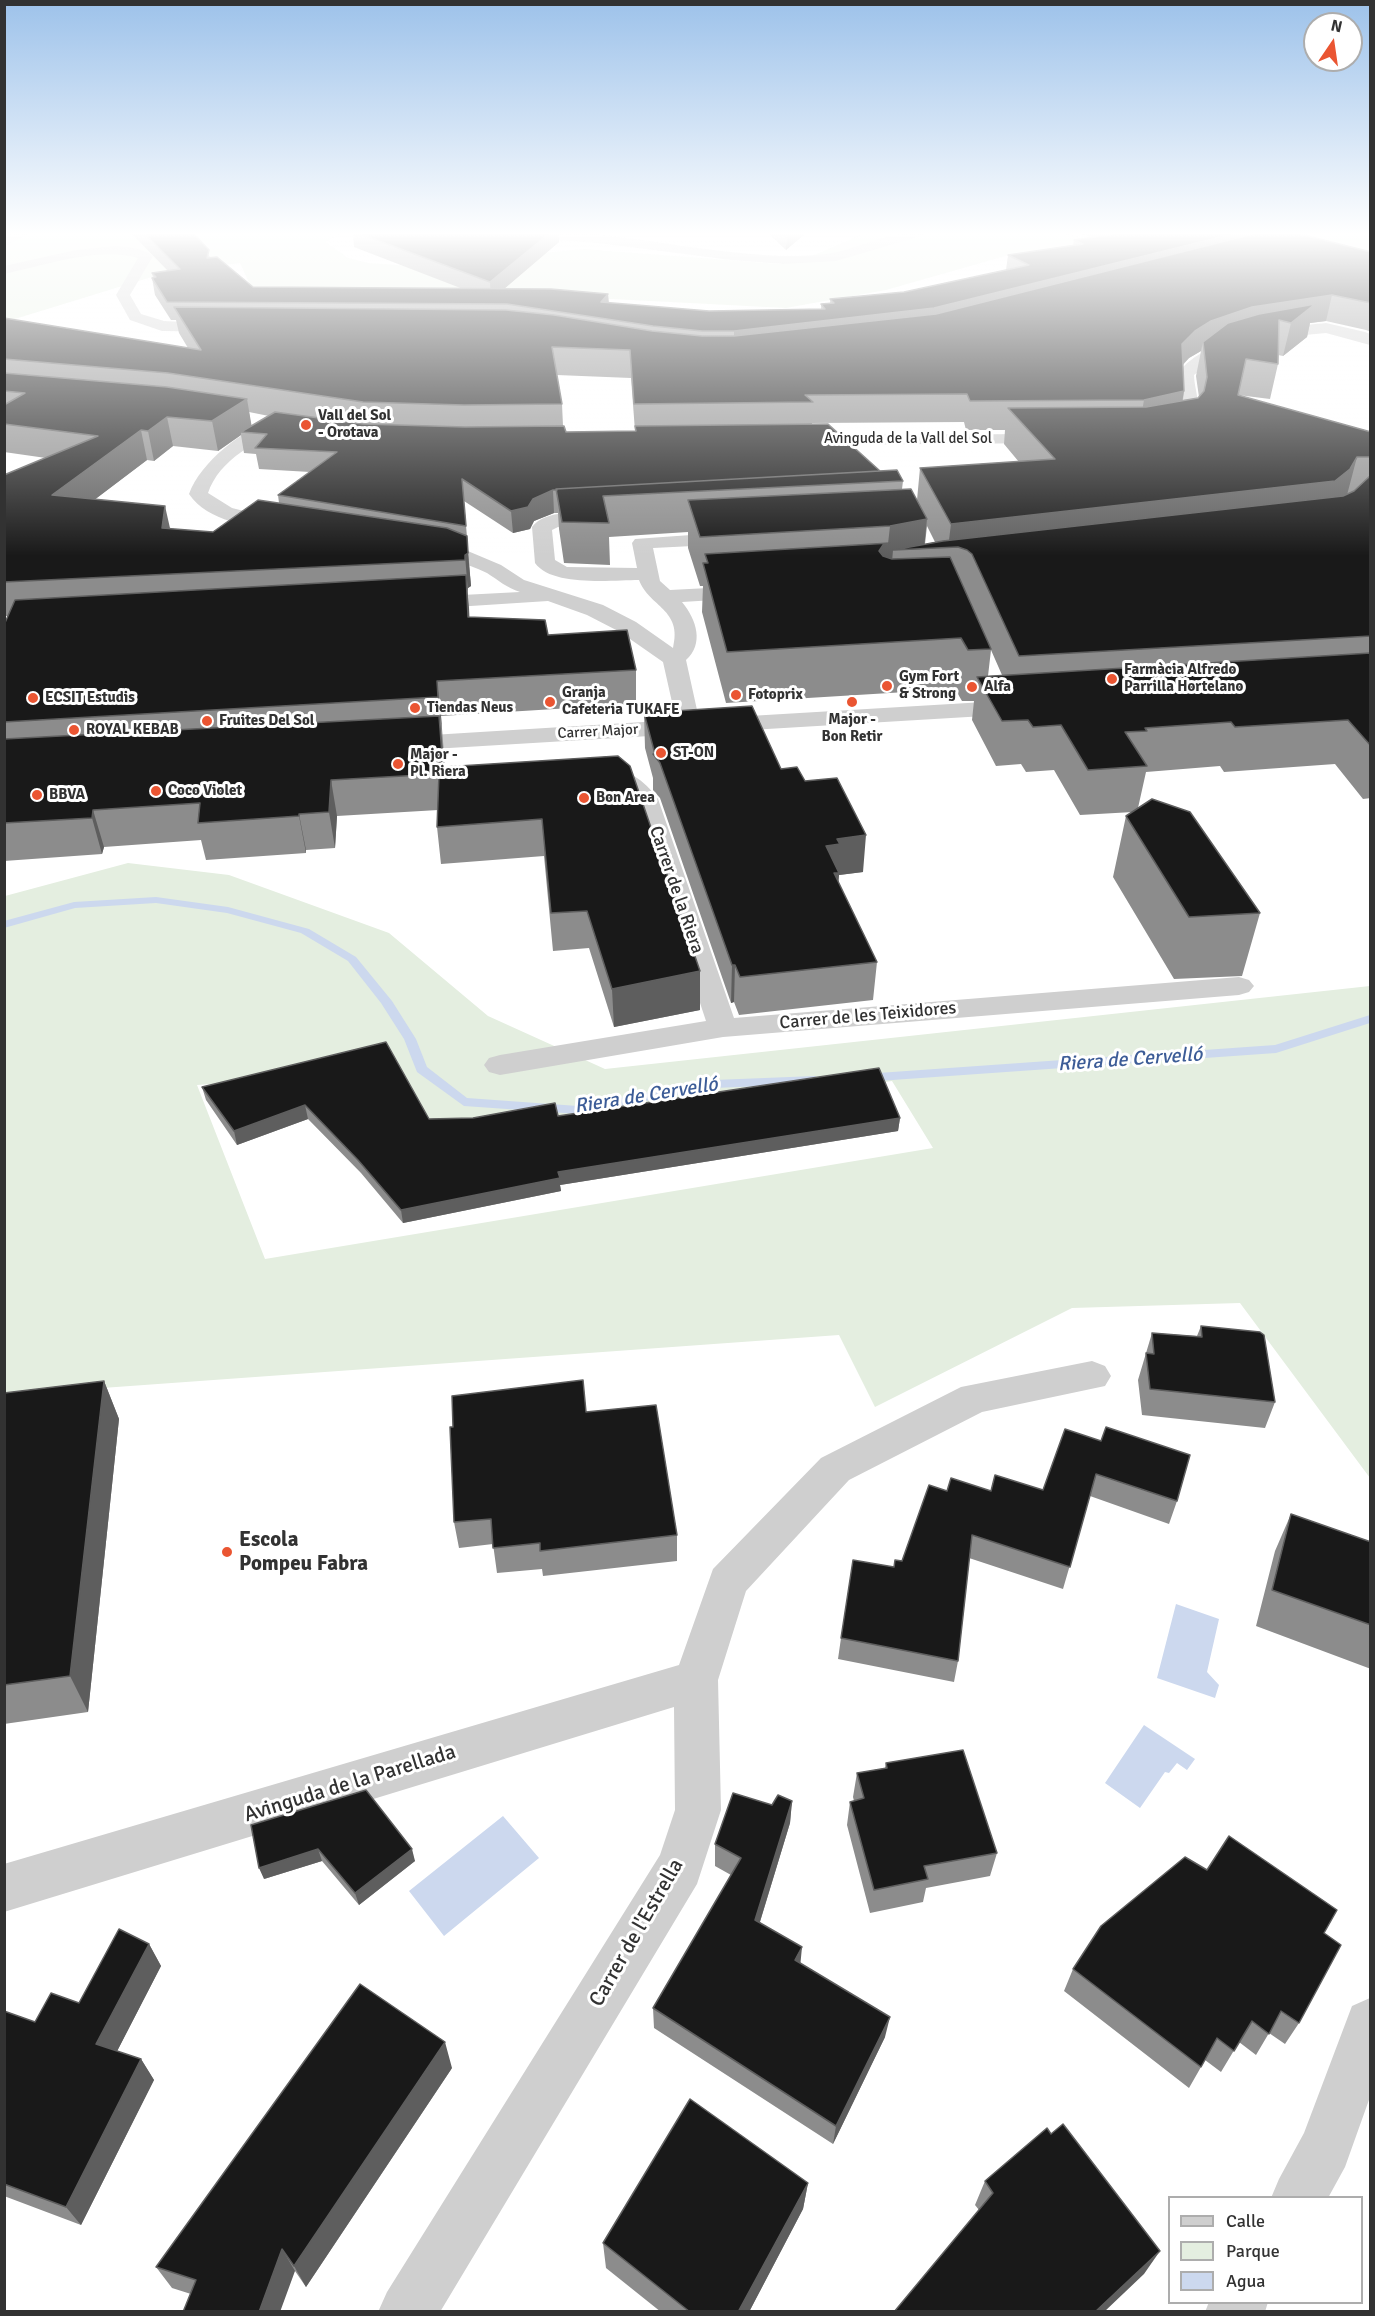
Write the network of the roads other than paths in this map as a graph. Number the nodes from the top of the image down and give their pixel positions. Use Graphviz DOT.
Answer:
graph roads {
  1 [pos="1252,340"];
  2 [pos="252,421"];
  3 [pos="275,425"];
  4 [pos="299,429"];
  5 [pos="1157,434"];
  6 [pos="1064,438"];
  7 [pos="780,440"];
  8 [pos="623,517"];
  9 [pos="304,529"];
  10 [pos="749,537"];
  11 [pos="410,545"];
  12 [pos="646,574"];
  13 [pos="549,596"];
  14 [pos="769,597"];
  15 [pos="670,602"];
  16 [pos="406,604"];
  17 [pos="674,659"];
  18 [pos="1037,706"];
  19 [pos="689,727"];
  20 [pos="381,745"];
  21 [pos="570,753"];
  22 [pos="1239,986"];
  23 [pos="723,1028"];
  24 [pos="500,1065"];
  25 [pos="1092,1376"];
  26 [pos="696,1680"];
  27 [pos="4,1888"];
  28 [pos="1371,2024"];
  29 [pos="1299,2196"];
  30 [pos="407,2312"];
  1 -- 5 [label="street"];
  2 -- 3 [label="street"];
  3 -- 4 [label="street"];
  3 -- 9 [label="street"];
  6 -- 7 [label="street, Avinguda de la Vall del Sol"];
  8 -- 12 [label="street"];
  10 -- 12 [label="street"];
  11 -- 13 [label="street"];
  12 -- 15 [label="street"];
  13 -- 16 [label="street"];
  13 -- 17 [label="street"];
  14 -- 15 [label="street"];
  15 -- 17 [label="street"];
  17 -- 19 [label="street"];
  18 -- 19 [label="street, Carrer Major"];
  19 -- 21 [label="street, Carrer Major"];
  20 -- 21 [label="street, Carrer Major"];
  21 -- 23 [label="street, Carrer de la Riera"];
  22 -- 23 [label="street, Carrer de les Teixidores"];
  23 -- 24 [label="street, Carrer de les Teixidores"];
  25 -- 26 [label="street, Carrer de l'Estrella"];
  26 -- 27 [label="street, Avinguda de la Parellada"];
  26 -- 30 [label="street, Carrer de l'Estrella"];
  28 -- 29 [label="street"];
}
